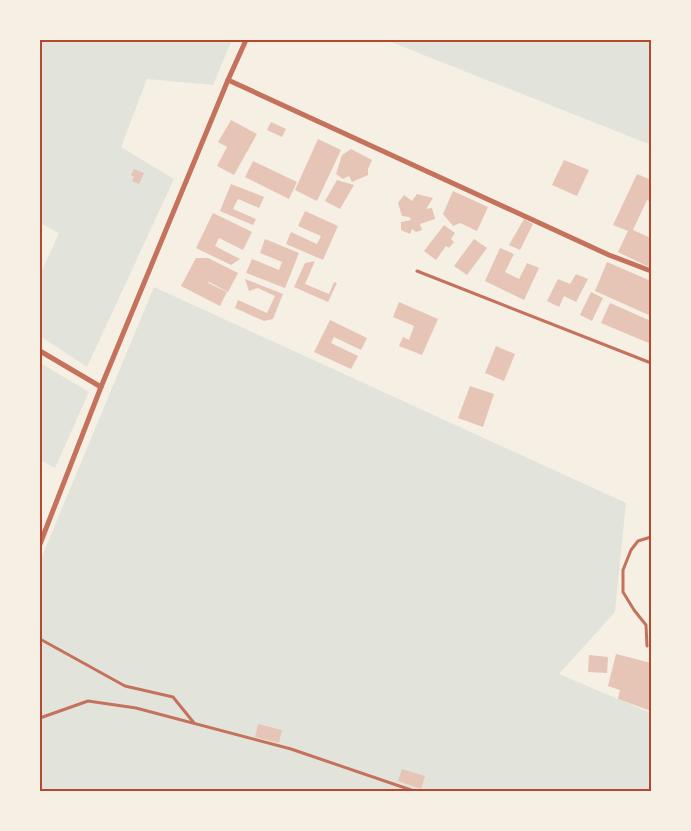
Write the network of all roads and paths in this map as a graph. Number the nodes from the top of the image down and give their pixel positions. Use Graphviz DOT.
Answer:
graph roads {
  1 [pos="246,40"];
  2 [pos="228,80"];
  3 [pos="417,272"];
  4 [pos="651,272"];
  5 [pos="40,351"];
  6 [pos="651,363"];
  7 [pos="101,387"];
  8 [pos="651,537"];
  9 [pos="40,544"];
  10 [pos="40,639"];
  11 [pos="646,646"];
  12 [pos="40,718"];
  13 [pos="195,724"];
  14 [pos="414,791"];
  1 -- 2 [label="street"];
  2 -- 4 [label="street"];
  2 -- 7 [label="street"];
  3 -- 6 [label="lane"];
  5 -- 7 [label="street"];
  7 -- 9 [label="street"];
  8 -- 11 [label="lane"];
  10 -- 13 [label="lane"];
  12 -- 13 [label="lane"];
  13 -- 14 [label="lane"];
}
